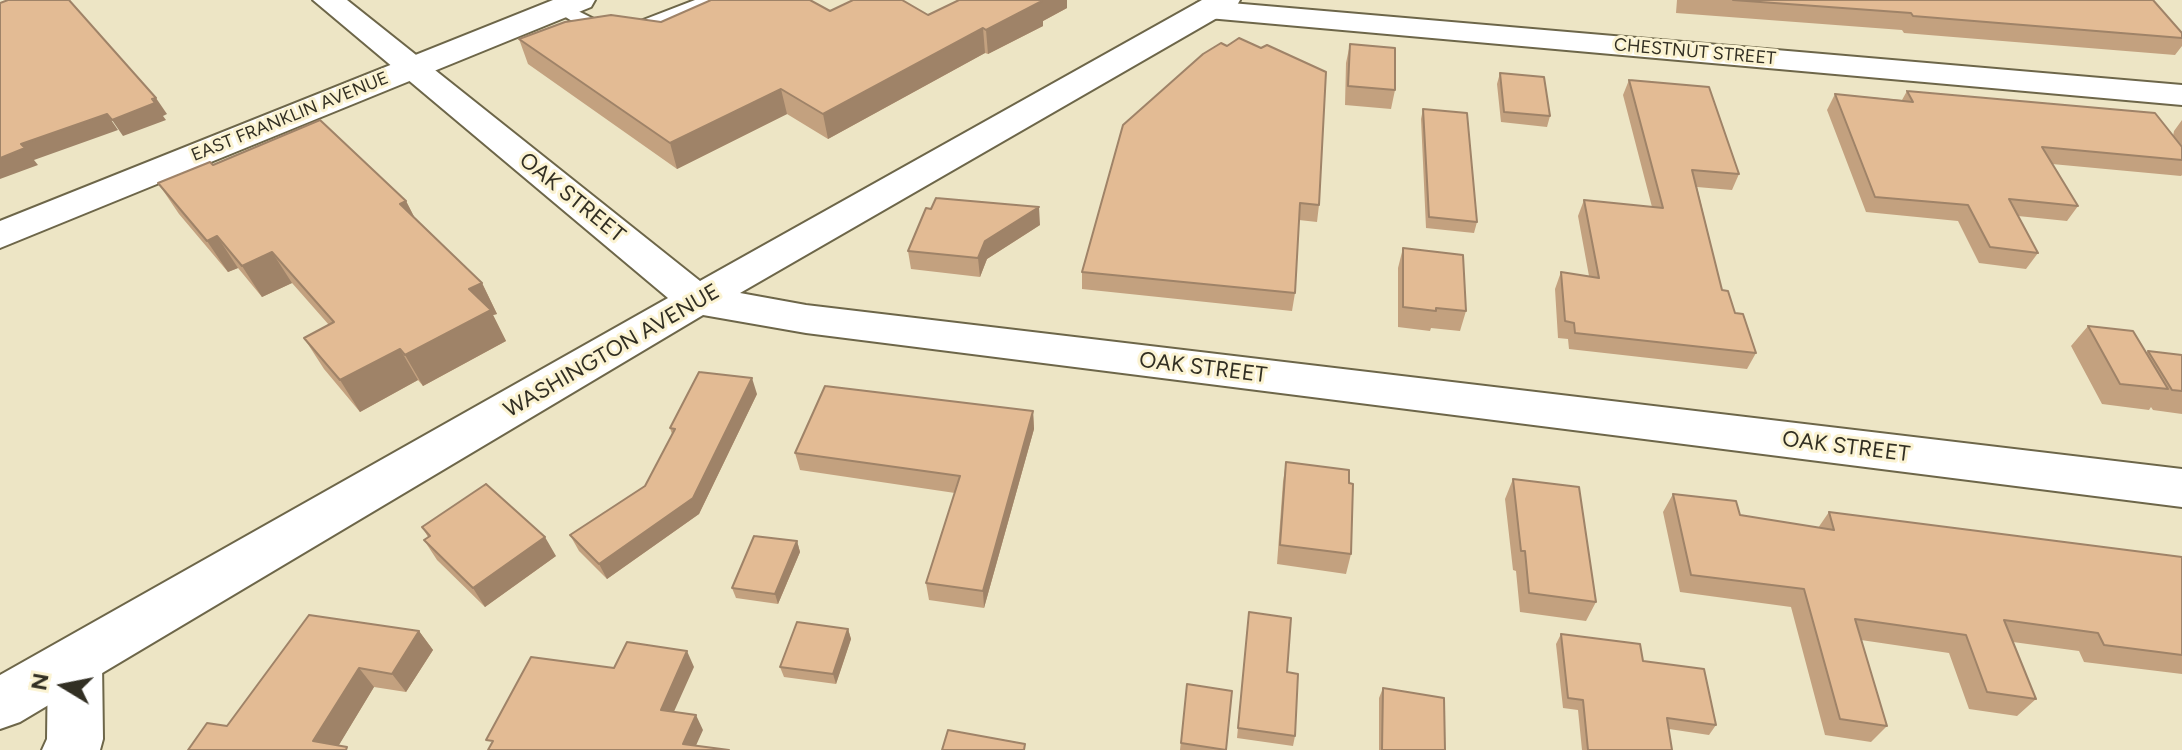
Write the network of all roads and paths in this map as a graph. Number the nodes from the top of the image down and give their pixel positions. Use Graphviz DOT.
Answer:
graph roads {
  1 [pos="328,0"];
  2 [pos="711,0"];
  3 [pos="570,4"];
  4 [pos="1217,5"];
  5 [pos="411,68"];
  6 [pos="2182,95"];
  7 [pos="0,235"];
  8 [pos="697,300"];
  9 [pos="2182,488"];
  10 [pos="75,662"];
  11 [pos="0,704"];
  12 [pos="71,750"];
  1 -- 5 [label="street, OAK STREET"];
  2 -- 3 [label="lane"];
  3 -- 5 [label="street, EAST FRANKLIN AVENUE"];
  4 -- 6 [label="street, CHESTNUT STREET"];
  4 -- 8 [label="street, WASHINGTON AVENUE"];
  5 -- 7 [label="street, EAST FRANKLIN AVENUE"];
  5 -- 8 [label="street, OAK STREET"];
  8 -- 9 [label="street, OAK STREET"];
  8 -- 10 [label="street, WASHINGTON AVENUE"];
  10 -- 11 [label="street, WASHINGTON AVENUE"];
  10 -- 12 [label="street"];
}
